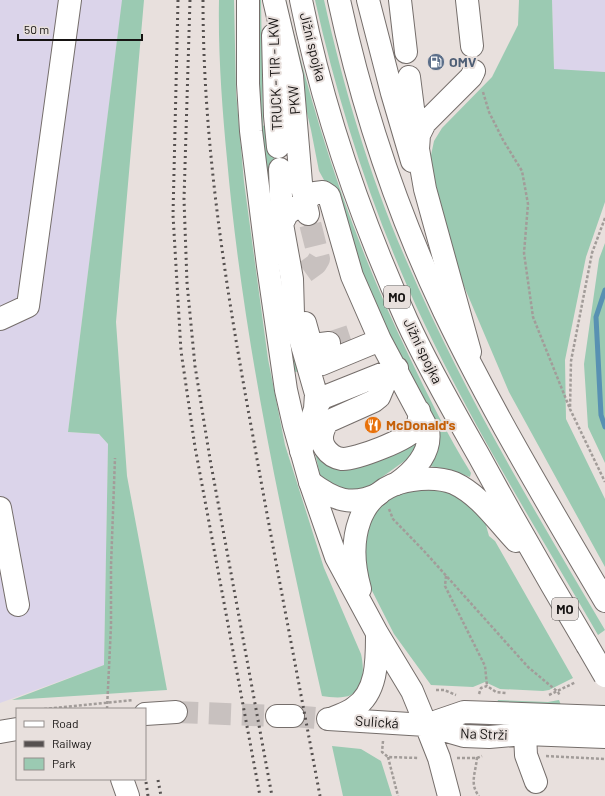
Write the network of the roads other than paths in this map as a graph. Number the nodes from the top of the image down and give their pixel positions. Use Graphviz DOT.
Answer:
graph roads {
  1 [pos="70,0"];
  2 [pos="248,0"];
  3 [pos="273,0"];
  4 [pos="301,0"];
  5 [pos="339,0"];
  6 [pos="368,0"];
  7 [pos="400,0"];
  8 [pos="468,0"];
  9 [pos="472,46"];
  10 [pos="406,52"];
  11 [pos="471,76"];
  12 [pos="409,77"];
  13 [pos="278,147"];
  14 [pos="418,149"];
  15 [pos="280,169"];
  16 [pos="425,189"];
  17 [pos="306,208"];
  18 [pos="282,224"];
  19 [pos="297,285"];
  20 [pos="0,319"];
  21 [pos="380,340"];
  22 [pos="329,343"];
  23 [pos="306,358"];
  24 [pos="393,369"];
  25 [pos="477,376"];
  26 [pos="315,409"];
  27 [pos="419,411"];
  28 [pos="301,451"];
  29 [pos="310,482"];
  30 [pos="388,494"];
  31 [pos="0,508"];
  32 [pos="544,573"];
  33 [pos="605,602"];
  34 [pos="18,605"];
  35 [pos="372,625"];
  36 [pos="605,676"];
  37 [pos="141,707"];
  38 [pos="176,712"];
  39 [pos="605,718"];
  40 [pos="426,725"];
  41 [pos="16,729"];
  42 [pos="0,732"];
  43 [pos="525,734"];
  44 [pos="605,737"];
  45 [pos="122,780"];
  46 [pos="536,782"];
  47 [pos="447,794"];
  48 [pos="128,796"];
  1 -- 20 [label="main road"];
  2 -- 28 [label="main road"];
  3 -- 13 [label="main road, TRUCK - TIR - LKW"];
  3 -- 17 [label="main road, PKW"];
  4 -- 32 [label="main road, Jižní spojka / MO"];
  5 -- 25 [label="main road"];
  6 -- 16 [label="main road"];
  7 -- 10 [label="main road"];
  8 -- 9 [label="main road"];
  11 -- 14 [label="main road"];
  12 -- 14 [label="main road"];
  14 -- 16 [label="main road"];
  15 -- 18 [label="main road"];
  16 -- 25 [label="main road"];
  17 -- 18 [label="main road"];
  17 -- 21 [label="main road"];
  18 -- 19 [label="main road"];
  19 -- 22 [label="main road"];
  19 -- 23 [label="main road"];
  21 -- 23 [label="main road"];
  21 -- 24 [label="main road"];
  23 -- 26 [label="main road"];
  24 -- 26 [label="main road"];
  24 -- 27 [label="main road"];
  24 -- 27 [label="main road"];
  25 -- 33 [label="main road"];
  26 -- 28 [label="main road"];
  27 -- 30 [label="main road"];
  28 -- 29 [label="main road"];
  29 -- 30 [label="main road"];
  29 -- 35 [label="main road"];
  30 -- 32 [label="main road"];
  30 -- 35 [label="main road"];
  31 -- 34 [label="main road"];
  32 -- 36 [label="main road, Jižní spojka / MO, bridge"];
  35 -- 40 [label="main road"];
  35 -- 40 [label="main road, Sulická"];
  37 -- 38 [label="main road"];
  39 -- 40 [label="main road, Na Strži"];
  40 -- 43 [label="main road, Na Strži"];
  40 -- 47 [label="main road"];
  41 -- 42 [label="main road"];
  43 -- 44 [label="main road, Na Strži"];
  43 -- 46 [label="main road"];
  45 -- 48 [label="main road"];
}
